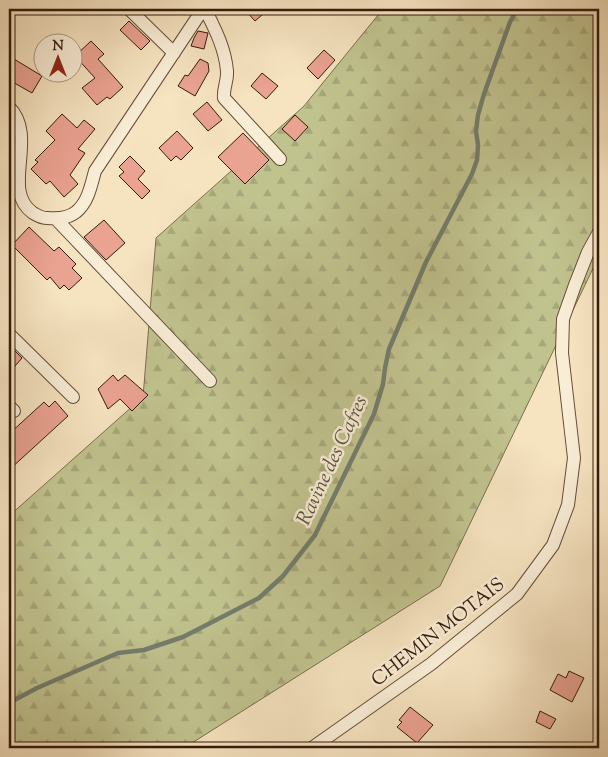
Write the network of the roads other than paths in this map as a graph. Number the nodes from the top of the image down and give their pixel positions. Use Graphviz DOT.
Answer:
graph roads {
  1 [pos="129,9"];
  2 [pos="204,9"];
  3 [pos="174,53"];
  4 [pos="9,107"];
  5 [pos="280,159"];
  6 [pos="56,219"];
  7 [pos="599,232"];
  8 [pos="9,334"];
  9 [pos="210,381"];
  10 [pos="73,396"];
  11 [pos="312,748"];
  1 -- 3 [label="street"];
  2 -- 3 [label="street"];
  2 -- 5 [label="street"];
  3 -- 6 [label="street"];
  4 -- 6 [label="street"];
  6 -- 9 [label="street"];
  7 -- 11 [label="street, CHEMIN MOTAIS"];
  8 -- 10 [label="street"];
}
